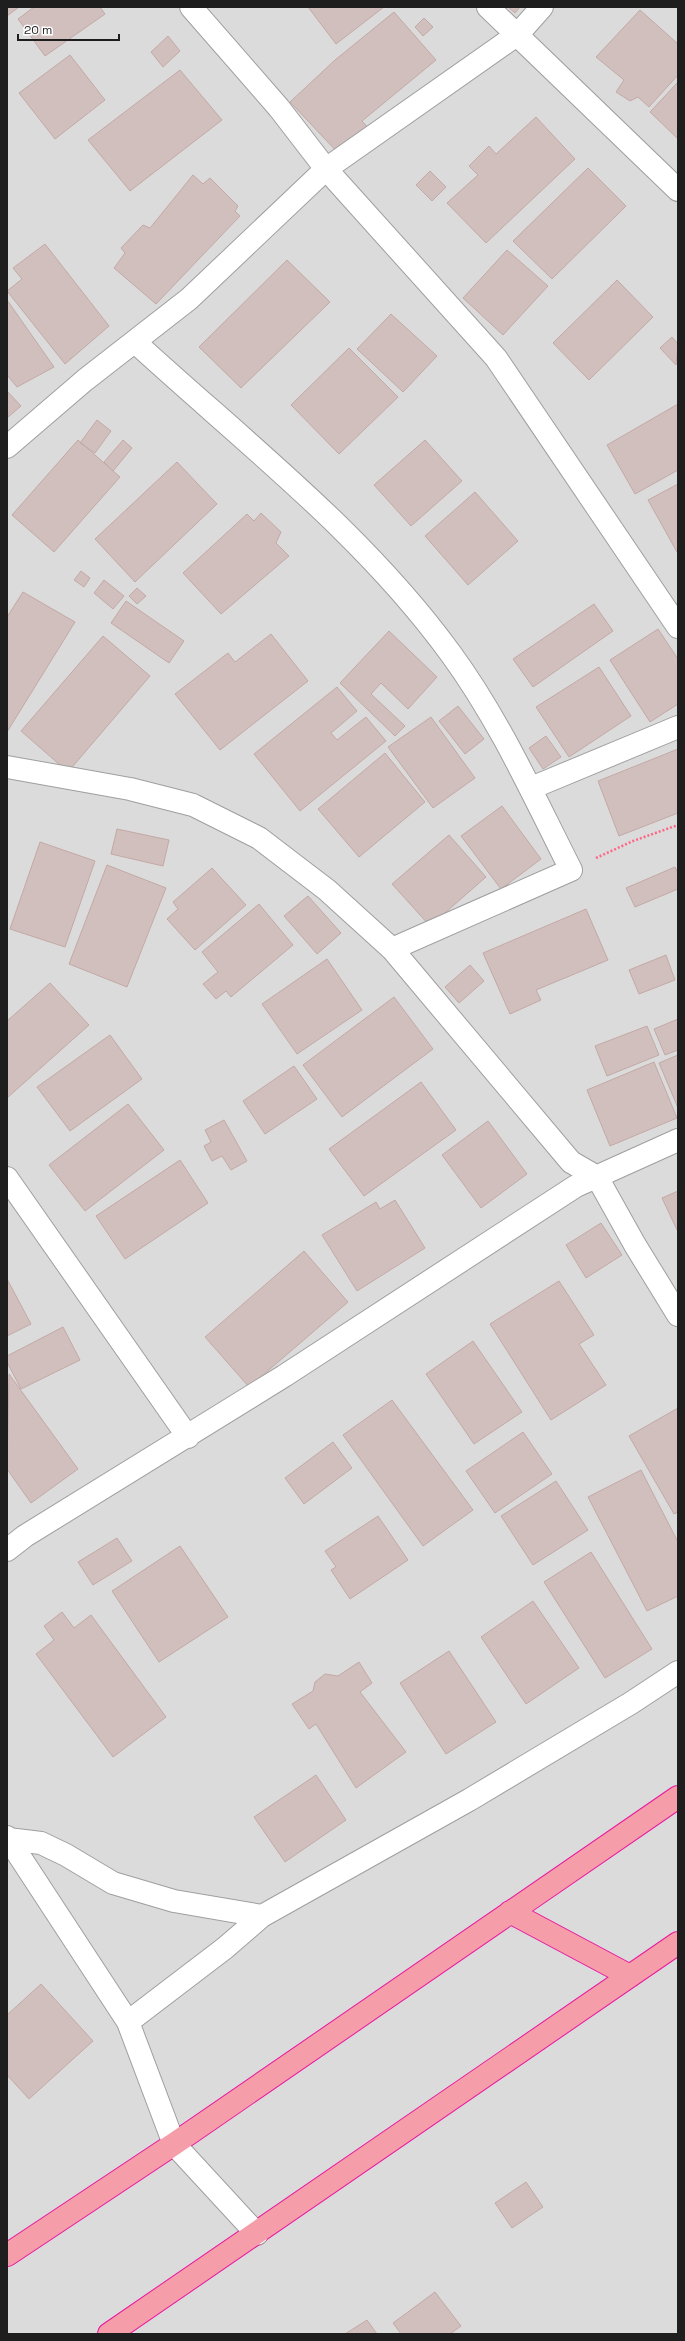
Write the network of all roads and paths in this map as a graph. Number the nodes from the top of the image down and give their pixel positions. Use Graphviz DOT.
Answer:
graph roads {
  1 [pos="191,7"];
  2 [pos="488,7"];
  3 [pos="542,7"];
  4 [pos="518,34"];
  5 [pos="326,169"];
  6 [pos="678,190"];
  7 [pos="135,342"];
  8 [pos="7,447"];
  9 [pos="678,627"];
  10 [pos="678,727"];
  11 [pos="7,767"];
  12 [pos="536,786"];
  13 [pos="678,824"];
  14 [pos="571,870"];
  15 [pos="392,949"];
  16 [pos="678,1140"];
  17 [pos="597,1177"];
  18 [pos="7,1178"];
  19 [pos="678,1315"];
  20 [pos="188,1437"];
  21 [pos="7,1550"];
  22 [pos="678,1672"];
  23 [pos="678,1796"];
  24 [pos="8,1838"];
  25 [pos="510,1912"];
  26 [pos="262,1916"];
  27 [pos="678,1943"];
  28 [pos="630,1976"];
  29 [pos="128,2022"];
  30 [pos="174,2144"];
  31 [pos="257,2234"];
  32 [pos="7,2255"];
  33 [pos="109,2334"];
  1 -- 5 [label="street"];
  2 -- 4 [label="street"];
  3 -- 4 [label="street"];
  4 -- 5 [label="street"];
  4 -- 6 [label="street"];
  5 -- 7 [label="street"];
  5 -- 9 [label="street"];
  7 -- 8 [label="street"];
  7 -- 14 [label="street"];
  10 -- 12 [label="street"];
  11 -- 15 [label="street"];
  13 -- 14 [label="path"];
  14 -- 15 [label="street"];
  15 -- 17 [label="street"];
  16 -- 17 [label="street"];
  17 -- 19 [label="street"];
  17 -- 20 [label="street"];
  18 -- 20 [label="street"];
  20 -- 21 [label="street"];
  22 -- 26 [label="street"];
  23 -- 25 [label="highway"];
  24 -- 26 [label="street"];
  24 -- 29 [label="street"];
  25 -- 28 [label="highway"];
  25 -- 30 [label="highway"];
  26 -- 29 [label="street"];
  27 -- 28 [label="highway"];
  28 -- 31 [label="highway"];
  29 -- 30 [label="street"];
  30 -- 31 [label="street"];
  30 -- 32 [label="highway"];
  31 -- 33 [label="highway"];
}
